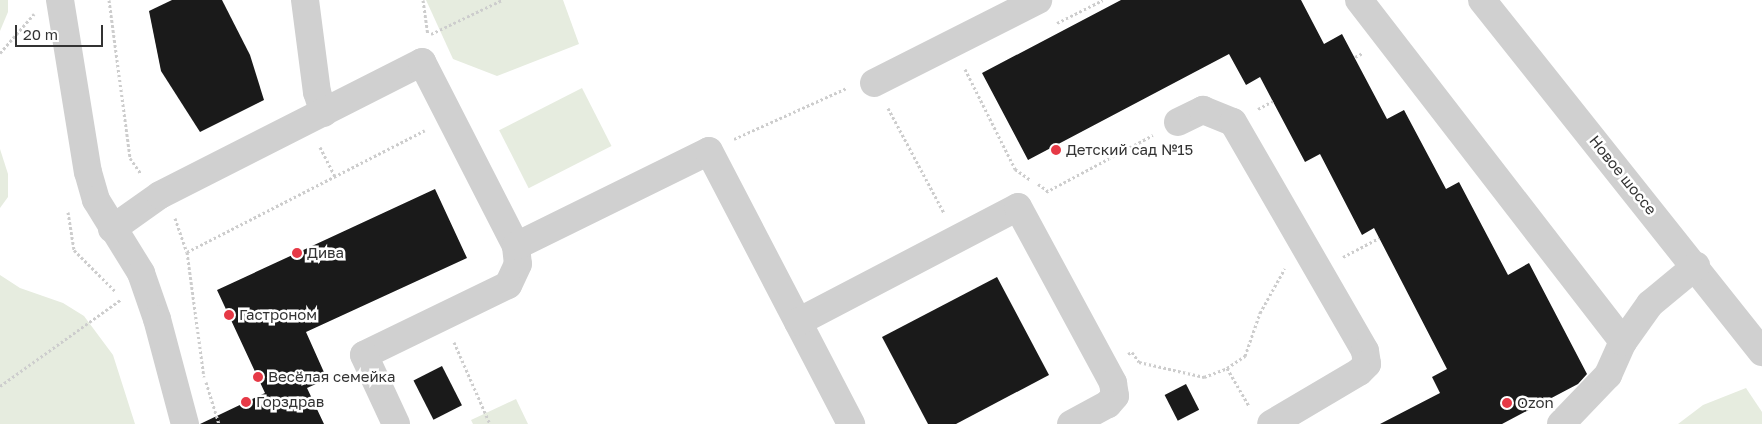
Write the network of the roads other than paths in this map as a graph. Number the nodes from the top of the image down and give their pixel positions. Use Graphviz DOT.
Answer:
graph roads {
  1 [pos="305,0"];
  2 [pos="1038,0"];
  3 [pos="1359,0"];
  4 [pos="1482,0"];
  5 [pos="48,6"];
  6 [pos="874,83"];
  7 [pos="316,117"];
  8 [pos="1178,122"];
  9 [pos="112,229"];
  10 [pos="516,246"];
  11 [pos="1696,266"];
  12 [pos="798,322"];
  13 [pos="1623,342"];
  14 [pos="1762,352"];
  15 [pos="184,424"];
  16 [pos="396,424"];
  17 [pos="851,424"];
  18 [pos="1071,424"];
  19 [pos="1272,424"];
  20 [pos="1561,424"];
  1 -- 7 [label="street"];
  2 -- 6 [label="street"];
  3 -- 13 [label="street"];
  4 -- 11 [label="street, Новое шоссе"];
  5 -- 9 [label="street"];
  7 -- 9 [label="street"];
  7 -- 10 [label="street"];
  8 -- 19 [label="street"];
  9 -- 15 [label="street"];
  10 -- 12 [label="street"];
  10 -- 16 [label="street"];
  11 -- 13 [label="street"];
  11 -- 14 [label="street, Новое шоссе"];
  12 -- 17 [label="street"];
  12 -- 18 [label="street"];
  13 -- 20 [label="street"];
}
